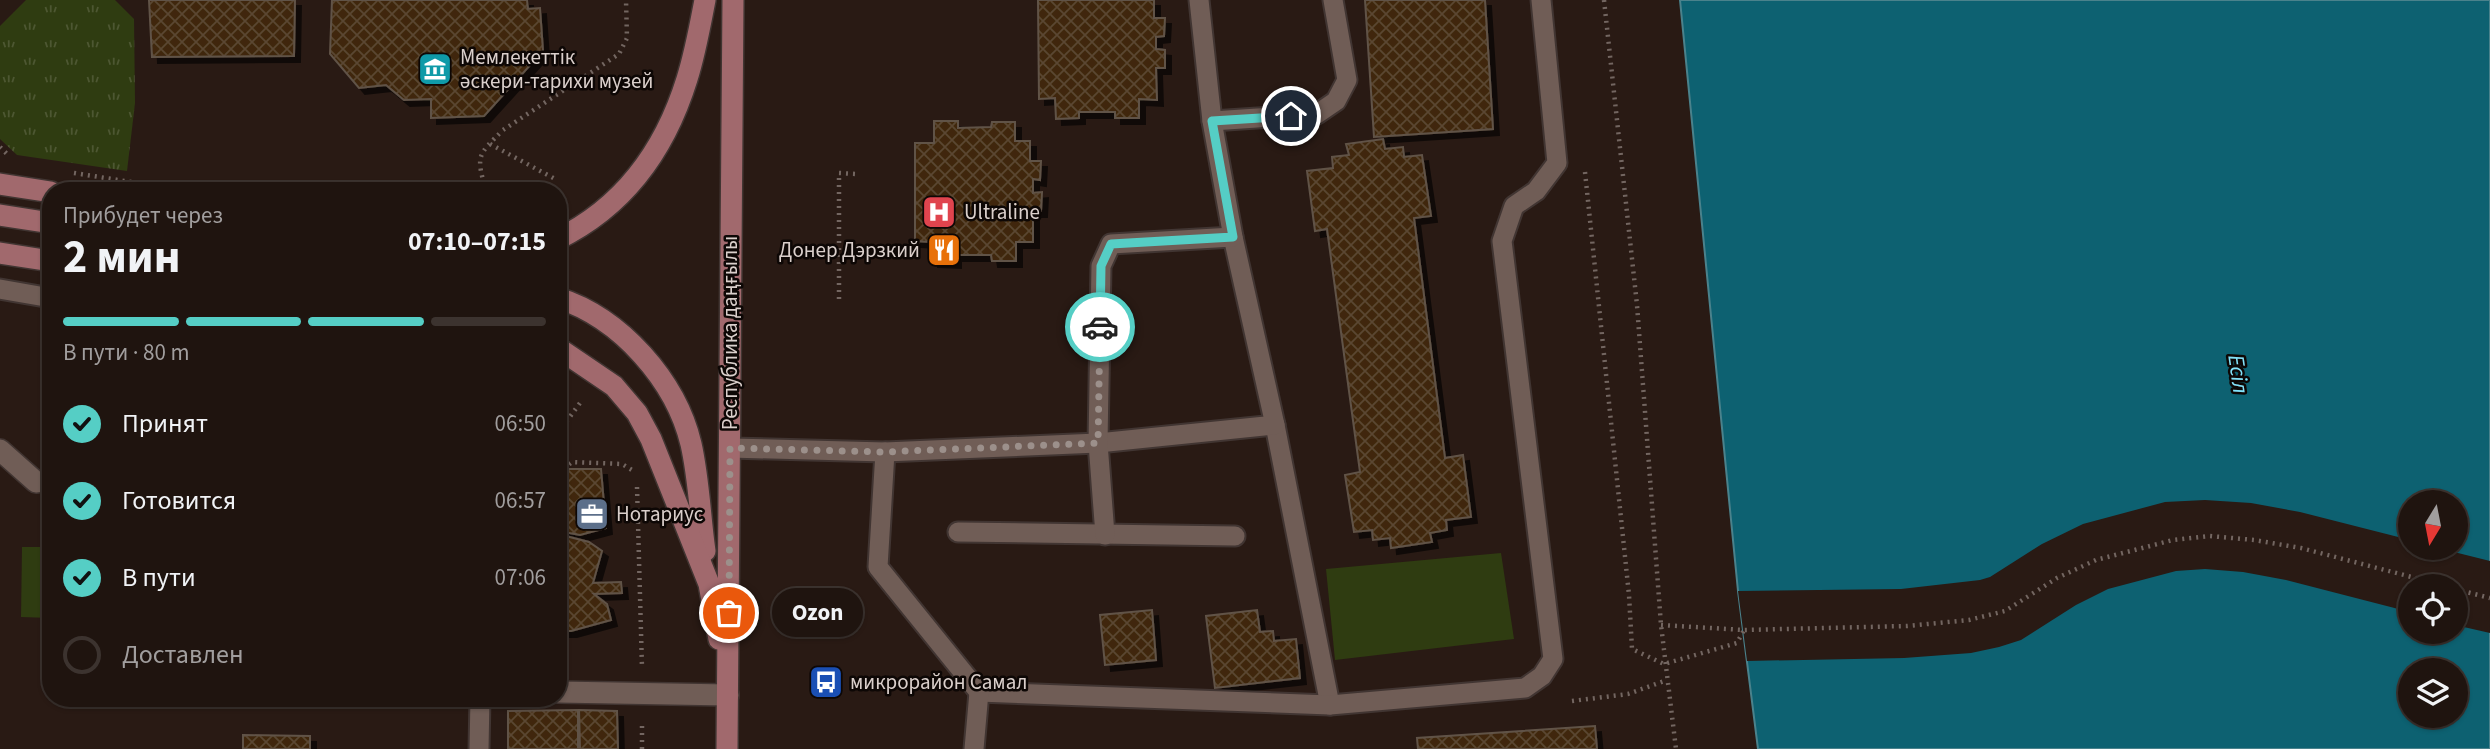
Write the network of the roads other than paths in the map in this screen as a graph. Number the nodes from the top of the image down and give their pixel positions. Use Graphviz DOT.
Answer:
graph roads {
  1 [pos="705,0"];
  2 [pos="733,0"];
  3 [pos="1199,0"];
  4 [pos="1333,0"];
  5 [pos="1541,0"];
  6 [pos="1212,121"];
  7 [pos="0,184"];
  8 [pos="42,191"];
  9 [pos="0,215"];
  10 [pos="42,222"];
  11 [pos="567,234"];
  12 [pos="1233,237"];
  13 [pos="0,253"];
  14 [pos="42,260"];
  15 [pos="0,293"];
  16 [pos="42,297"];
  17 [pos="567,302"];
  18 [pos="567,354"];
  19 [pos="1275,425"];
  20 [pos="1098,443"];
  21 [pos="730,448"];
  22 [pos="0,450"];
  23 [pos="884,452"];
  24 [pos="36,482"];
  25 [pos="958,532"];
  26 [pos="1105,534"];
  27 [pos="1235,536"];
  28 [pos="709,584"];
  29 [pos="567,692"];
  30 [pos="979,692"];
  31 [pos="728,695"];
  32 [pos="1330,705"];
  33 [pos="480,707"];
  34 [pos="479,749"];
  35 [pos="727,749"];
  36 [pos="974,749"];
  1 -- 11 [label="main road"];
  2 -- 21 [label="main road, Республика даңғылы"];
  3 -- 6 [label="lane"];
  4 -- 6 [label="lane"];
  5 -- 32 [label="lane"];
  6 -- 12 [label="lane"];
  7 -- 8 [label="main road"];
  9 -- 10 [label="main road"];
  12 -- 19 [label="lane"];
  12 -- 20 [label="lane"];
  13 -- 14 [label="main road"];
  15 -- 16 [label="lane"];
  17 -- 28 [label="main road"];
  18 -- 28 [label="main road"];
  19 -- 20 [label="lane"];
  19 -- 32 [label="lane"];
  20 -- 23 [label="lane"];
  20 -- 26 [label="lane"];
  21 -- 23 [label="lane"];
  21 -- 31 [label="main road, Республика даңғылы"];
  22 -- 24 [label="street"];
  23 -- 30 [label="lane"];
  25 -- 26 [label="lane"];
  26 -- 27 [label="lane"];
  28 -- 31 [label="main road"];
  29 -- 31 [label="street"];
  30 -- 32 [label="lane"];
  30 -- 36 [label="lane"];
  31 -- 35 [label="main road, Республика даңғылы"];
  33 -- 34 [label="lane"];
}
